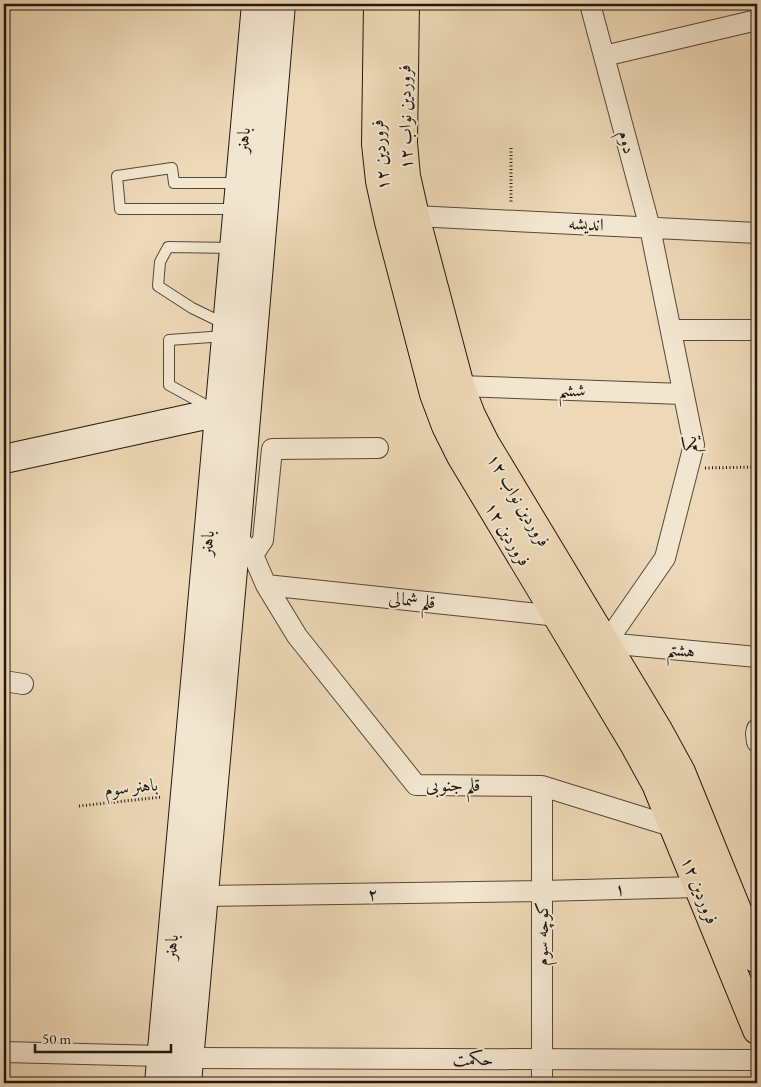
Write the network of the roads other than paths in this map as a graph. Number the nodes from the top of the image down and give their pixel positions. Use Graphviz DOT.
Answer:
graph roads {
  1 [pos="256,4"];
  2 [pos="281,4"];
  3 [pos="378,4"];
  4 [pos="405,4"];
  5 [pos="590,4"];
  6 [pos="757,20"];
  7 [pos="604,56"];
  8 [pos="238,196"];
  9 [pos="415,216"];
  10 [pos="389,222"];
  11 [pos="650,228"];
  12 [pos="757,233"];
  13 [pos="234,248"];
  14 [pos="671,330"];
  15 [pos="757,330"];
  16 [pos="226,331"];
  17 [pos="460,386"];
  18 [pos="684,394"];
  19 [pos="219,412"];
  20 [pos="378,448"];
  21 [pos="4,459"];
  22 [pos="245,545"];
  23 [pos="266,585"];
  24 [pos="558,616"];
  25 [pos="606,643"];
  26 [pos="757,657"];
  27 [pos="757,729"];
  28 [pos="757,742"];
  29 [pos="542,786"];
  30 [pos="674,827"];
  31 [pos="698,887"];
  32 [pos="542,891"];
  33 [pos="203,896"];
  34 [pos="757,958"];
  35 [pos="757,1030"];
  36 [pos="4,1052"];
  37 [pos="162,1056"];
  38 [pos="542,1060"];
  39 [pos="757,1060"];
  40 [pos="188,1071"];
  41 [pos="160,1083"];
  42 [pos="542,1083"];
  1 -- 8 [label="main road, باهنر"];
  2 -- 22 [label="main road, باهنر"];
  3 -- 10 [label="main road, ۱۲ فروردین"];
  4 -- 9 [label="main road, ۱۲ فروردین نواب"];
  5 -- 7 [label="street"];
  6 -- 7 [label="street"];
  7 -- 11 [label="street, دوم"];
  8 -- 8 [label="lane"];
  8 -- 13 [label="main road, باهنر"];
  9 -- 10 [label="main road"];
  9 -- 11 [label="street, اندیشه"];
  9 -- 17 [label="main road, ۱۲ فروردین نواب"];
  10 -- 24 [label="main road, ۱۲ فروردین"];
  11 -- 12 [label="street, اندیشه"];
  11 -- 14 [label="street, یکم"];
  13 -- 16 [label="main road, باهنر"];
  13 -- 16 [label="lane"];
  14 -- 15 [label="street"];
  14 -- 18 [label="street, یکم"];
  16 -- 19 [label="main road, باهنر"];
  16 -- 19 [label="lane"];
  17 -- 18 [label="street, ششم"];
  17 -- 25 [label="main road, ۱۲ فروردین نواب"];
  18 -- 25 [label="street, یکم"];
  19 -- 21 [label="main road"];
  19 -- 37 [label="main road, باهنر"];
  20 -- 22 [label="street"];
  22 -- 23 [label="street"];
  22 -- 33 [label="main road, باهنر"];
  23 -- 24 [label="street, قلم شمالی"];
  23 -- 29 [label="street, قلم جنوبی"];
  24 -- 30 [label="main road, ۱۲ فروردین"];
  25 -- 26 [label="street, هشتم"];
  25 -- 34 [label="main road, ۱۲ فروردین نواب"];
  27 -- 28 [label="street"];
  29 -- 30 [label="street, قلم جنوبی"];
  29 -- 32 [label="street, کوچه سوم"];
  30 -- 31 [label="main road, ۱۲ فروردین"];
  31 -- 32 [label="street, ۱"];
  31 -- 35 [label="main road, ۱۲ فروردین"];
  32 -- 33 [label="street, ۲"];
  32 -- 38 [label="street, کوچه سوم"];
  33 -- 40 [label="main road, باهنر"];
  36 -- 37 [label="street"];
  37 -- 40 [label="main road"];
  37 -- 41 [label="main road, باهنر"];
  38 -- 39 [label="street, حکمت"];
  38 -- 40 [label="street, حکمت"];
  38 -- 42 [label="street, کوچه سوم"];
}
